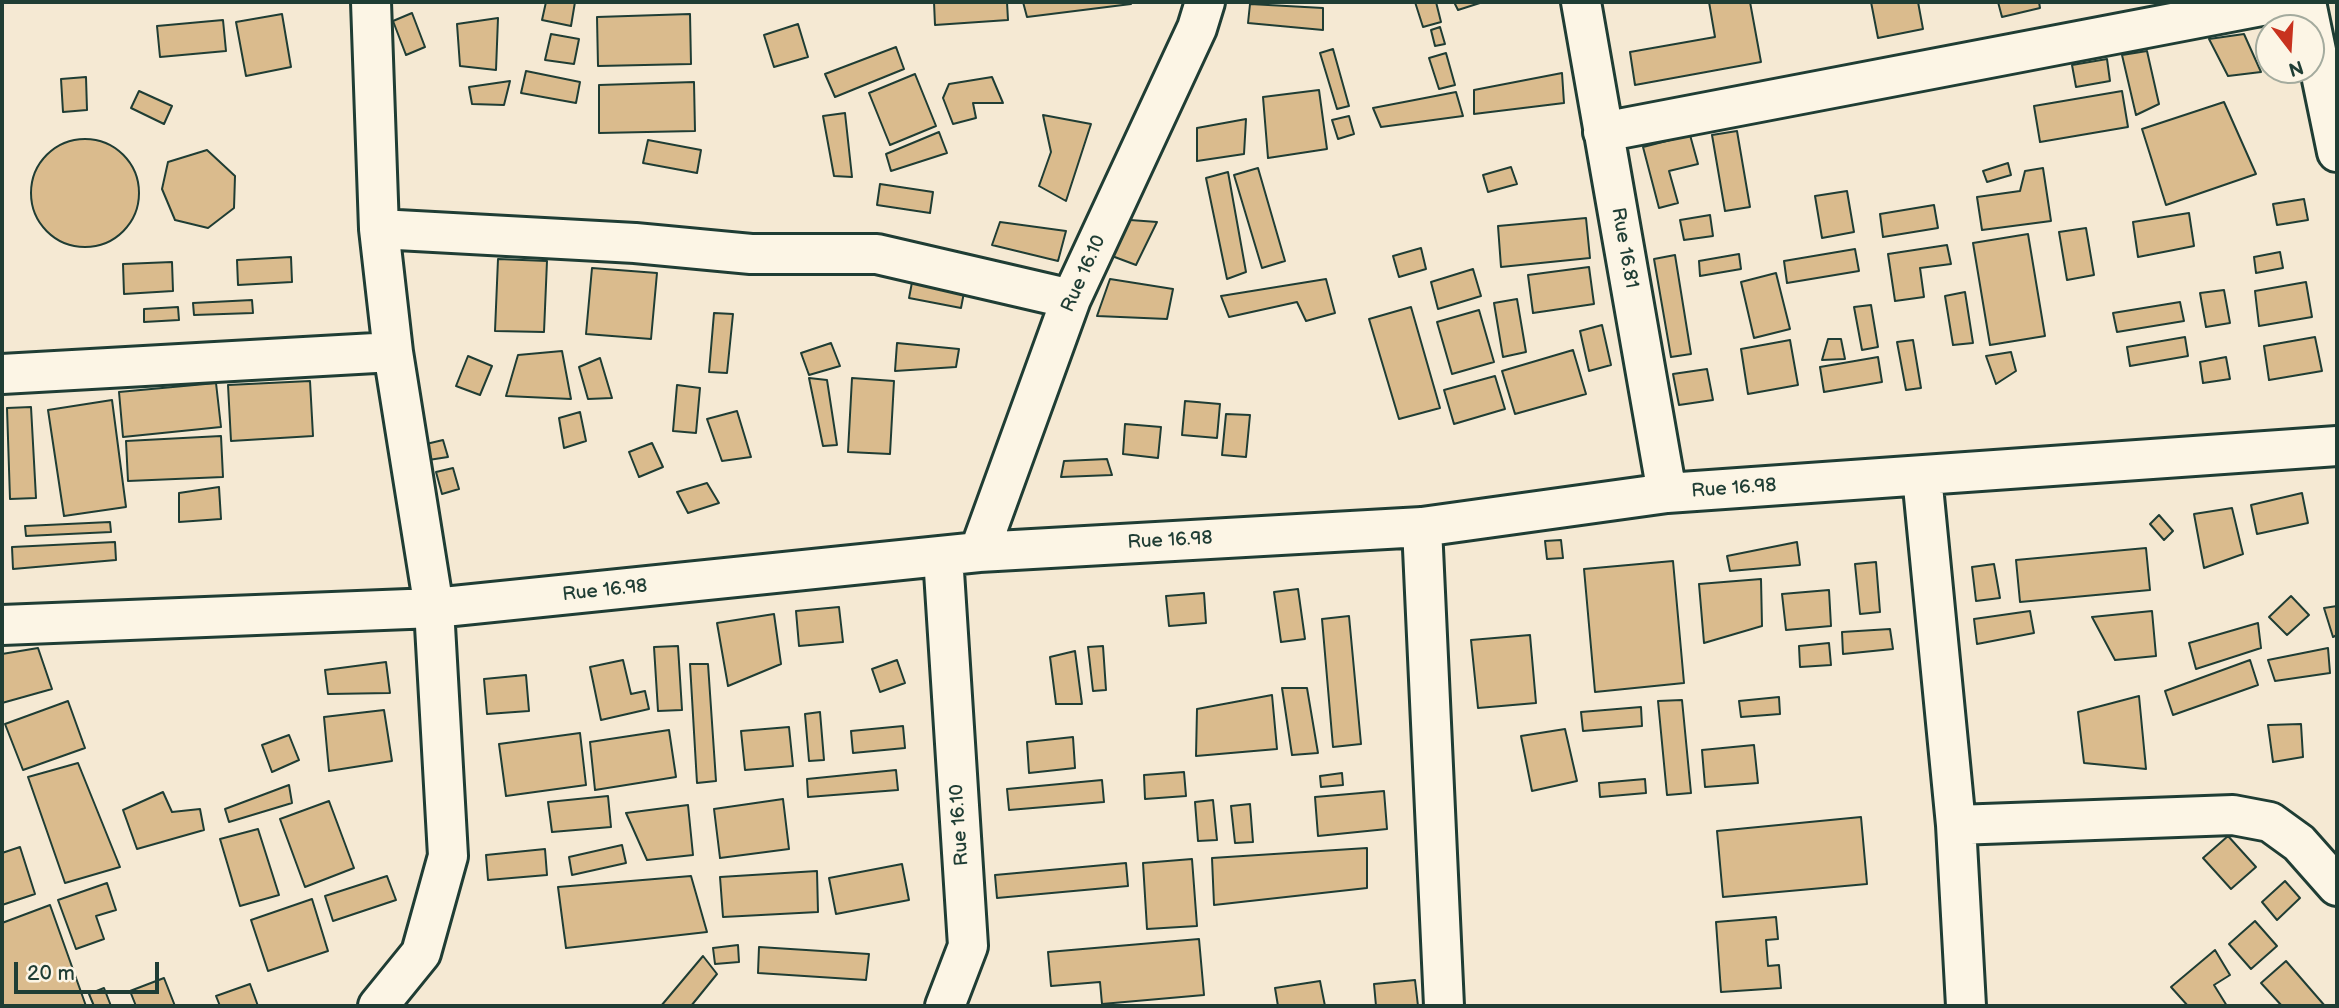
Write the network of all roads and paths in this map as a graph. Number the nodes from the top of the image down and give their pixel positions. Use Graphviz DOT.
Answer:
graph roads {
  1 [pos="371,2"];
  2 [pos="1205,2"];
  3 [pos="1581,2"];
  4 [pos="2282,2"];
  5 [pos="2306,2"];
  6 [pos="1603,132"];
  7 [pos="2337,152"];
  8 [pos="379,229"];
  9 [pos="1072,299"];
  10 [pos="393,352"];
  11 [pos="2,374"];
  12 [pos="2337,446"];
  13 [pos="1922,476"];
  14 [pos="1667,494"];
  15 [pos="1422,527"];
  16 [pos="961,554"];
  17 [pos="434,608"];
  18 [pos="2,625"];
  19 [pos="1956,825"];
  20 [pos="2337,886"];
  21 [pos="379,1006"];
  22 [pos="945,1006"];
  23 [pos="1444,1006"];
  24 [pos="1966,1006"];
  1 -- 8 [label="street"];
  2 -- 9 [label="street, Rue 16.10"];
  3 -- 6 [label="street, Rue 16.81"];
  4 -- 6 [label="street"];
  5 -- 7 [label="street"];
  6 -- 14 [label="street, Rue 16.81"];
  8 -- 9 [label="street"];
  8 -- 10 [label="street"];
  9 -- 16 [label="street, Rue 16.10"];
  10 -- 11 [label="street"];
  10 -- 17 [label="street"];
  12 -- 13 [label="street, Rue 16.98"];
  13 -- 14 [label="street, Rue 16.98"];
  13 -- 19 [label="street"];
  14 -- 15 [label="street, Rue 16.98"];
  15 -- 16 [label="street, Rue 16.98"];
  15 -- 23 [label="street"];
  16 -- 17 [label="street, Rue 16.98"];
  16 -- 22 [label="street, Rue 16.10"];
  17 -- 18 [label="street, Rue 16.98"];
  17 -- 21 [label="street"];
  19 -- 20 [label="street"];
  19 -- 24 [label="street"];
}
